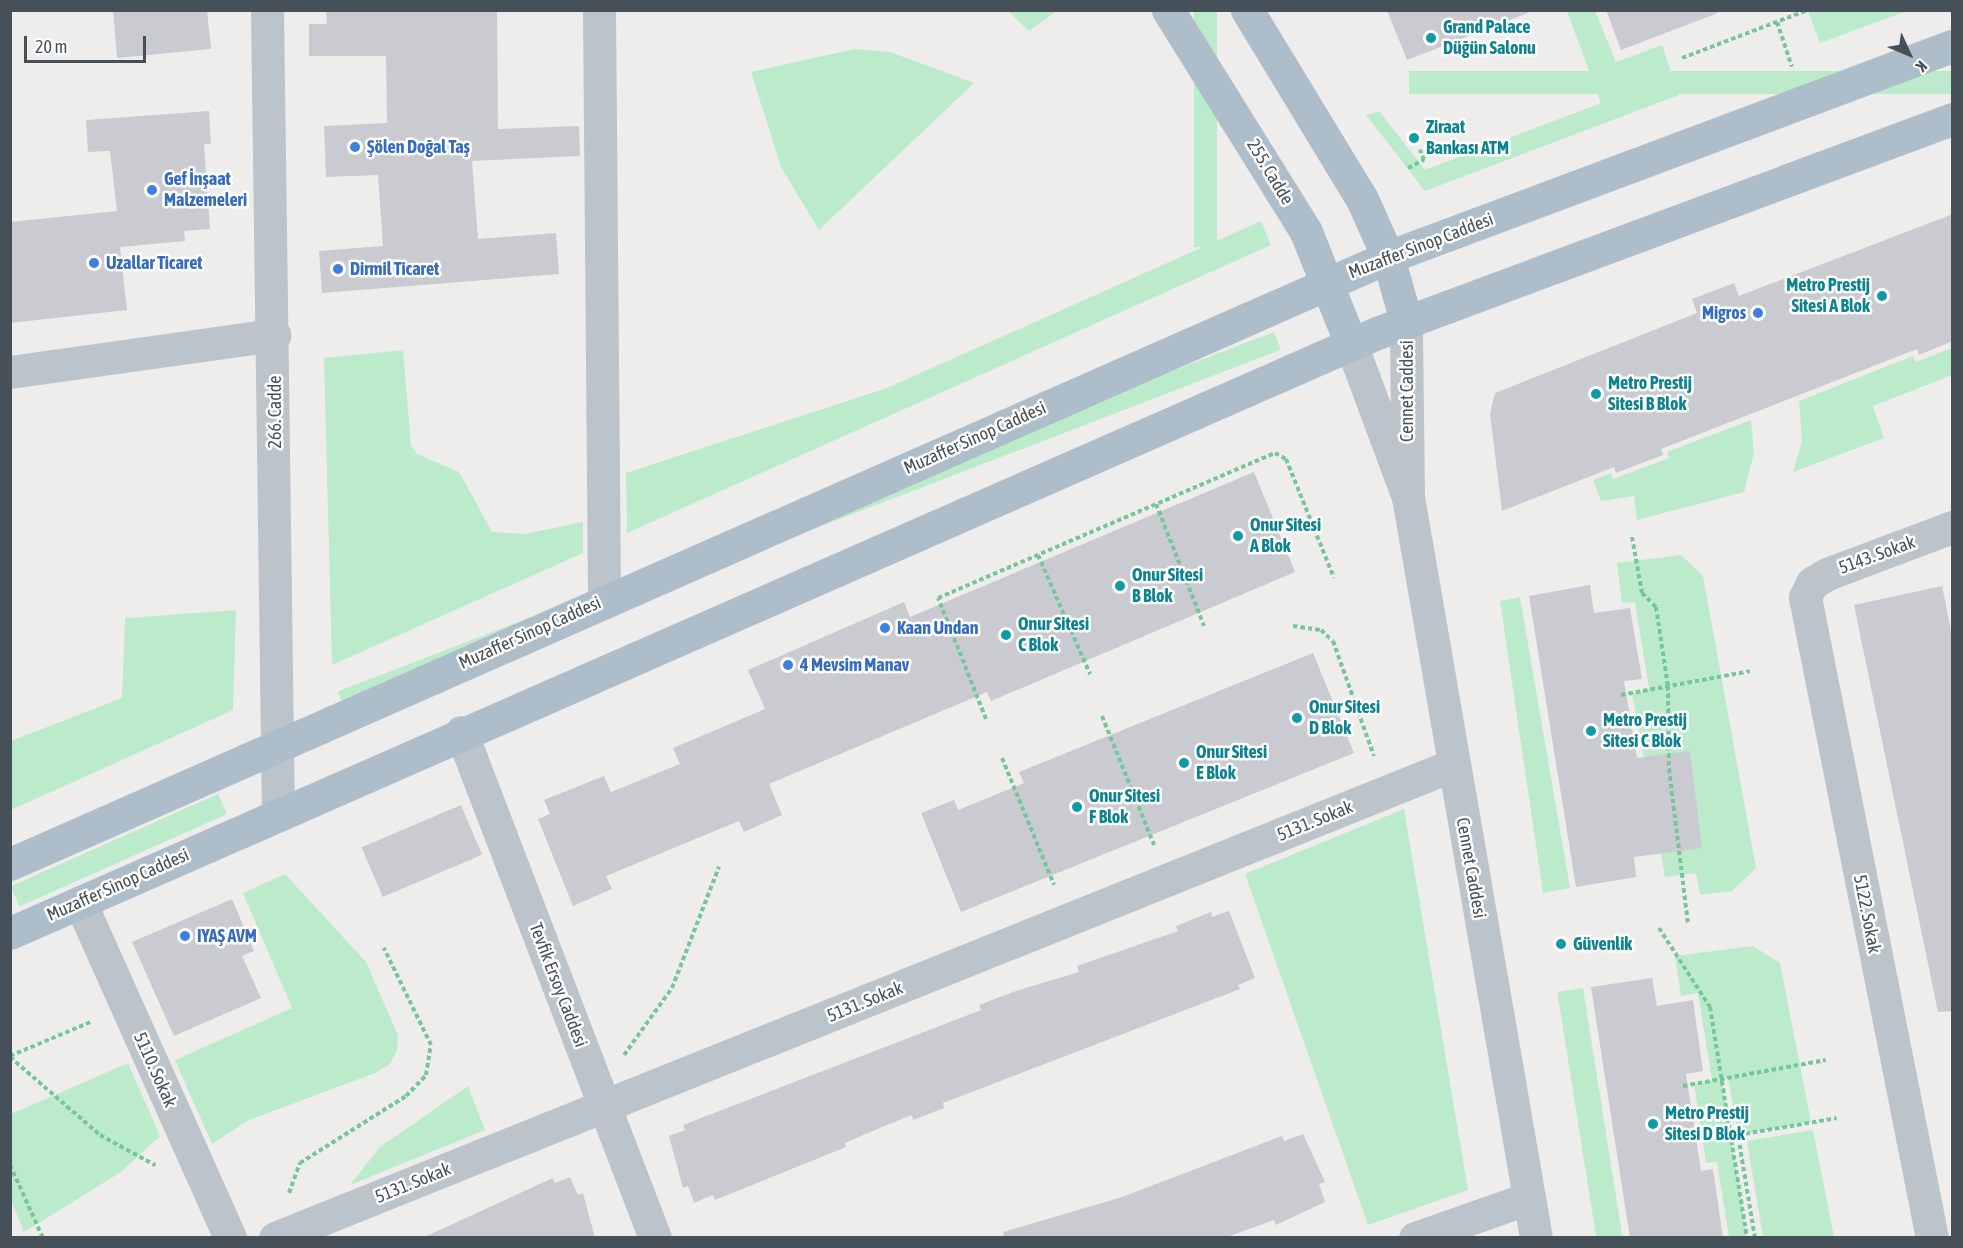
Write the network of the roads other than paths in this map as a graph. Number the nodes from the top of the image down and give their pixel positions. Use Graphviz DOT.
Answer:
graph roads {
  1 [pos="267,10"];
  2 [pos="598,10"];
  3 [pos="1168,10"];
  4 [pos="1247,10"];
  5 [pos="1953,45"];
  6 [pos="1953,119"];
  7 [pos="1388,257"];
  8 [pos="1329,283"];
  9 [pos="1406,321"];
  10 [pos="274,335"];
  11 [pos="1352,344"];
  12 [pos="10,372"];
  13 [pos="1408,497"];
  14 [pos="1953,528"];
  15 [pos="1807,590"];
  16 [pos="604,600"];
  17 [pos="461,732"];
  18 [pos="277,744"];
  19 [pos="1453,765"];
  20 [pos="278,814"];
  21 [pos="10,864"];
  22 [pos="80,902"];
  23 [pos="10,933"];
  24 [pos="601,1098"];
  25 [pos="1529,1198"];
  26 [pos="278,1236"];
  27 [pos="230,1238"];
  28 [pos="655,1238"];
  29 [pos="1415,1238"];
  30 [pos="1536,1238"];
  31 [pos="1932,1238"];
  1 -- 10 [label="street, 266. Cadde"];
  2 -- 16 [label="street"];
  3 -- 8 [label="main road, 255. Cadde"];
  4 -- 7 [label="main road"];
  5 -- 7 [label="main road, Muzaffer Sinop Caddesi"];
  6 -- 9 [label="main road, Muzaffer Sinop Caddesi"];
  7 -- 8 [label="main road, Muzaffer Sinop Caddesi"];
  7 -- 9 [label="main road"];
  8 -- 11 [label="main road, 255. Cadde"];
  8 -- 16 [label="main road, Muzaffer Sinop Caddesi"];
  9 -- 11 [label="main road, Muzaffer Sinop Caddesi"];
  9 -- 13 [label="street, Cennet Caddesi"];
  10 -- 12 [label="street"];
  10 -- 18 [label="street, 266. Cadde"];
  11 -- 13 [label="street, Cennet Caddesi"];
  11 -- 17 [label="main road, Muzaffer Sinop Caddesi"];
  13 -- 19 [label="street, Cennet Caddesi"];
  14 -- 15 [label="street, 5143. Sokak"];
  15 -- 31 [label="street, 5122. Sokak"];
  16 -- 18 [label="main road, Muzaffer Sinop Caddesi"];
  17 -- 20 [label="main road, Muzaffer Sinop Caddesi"];
  17 -- 24 [label="street, Tevfik Ersoy Caddesi"];
  18 -- 20 [label="street, 266. Cadde"];
  18 -- 21 [label="main road, Muzaffer Sinop Caddesi"];
  19 -- 24 [label="street, 5131. Sokak"];
  19 -- 25 [label="street, Cennet Caddesi"];
  20 -- 22 [label="main road, Muzaffer Sinop Caddesi"];
  22 -- 23 [label="main road, Muzaffer Sinop Caddesi"];
  22 -- 27 [label="street, 5110. Sokak"];
  24 -- 26 [label="street, 5131. Sokak"];
  24 -- 28 [label="street, Tevfik Ersoy Caddesi"];
  25 -- 29 [label="street"];
  25 -- 30 [label="street, Cennet Caddesi"];
}
